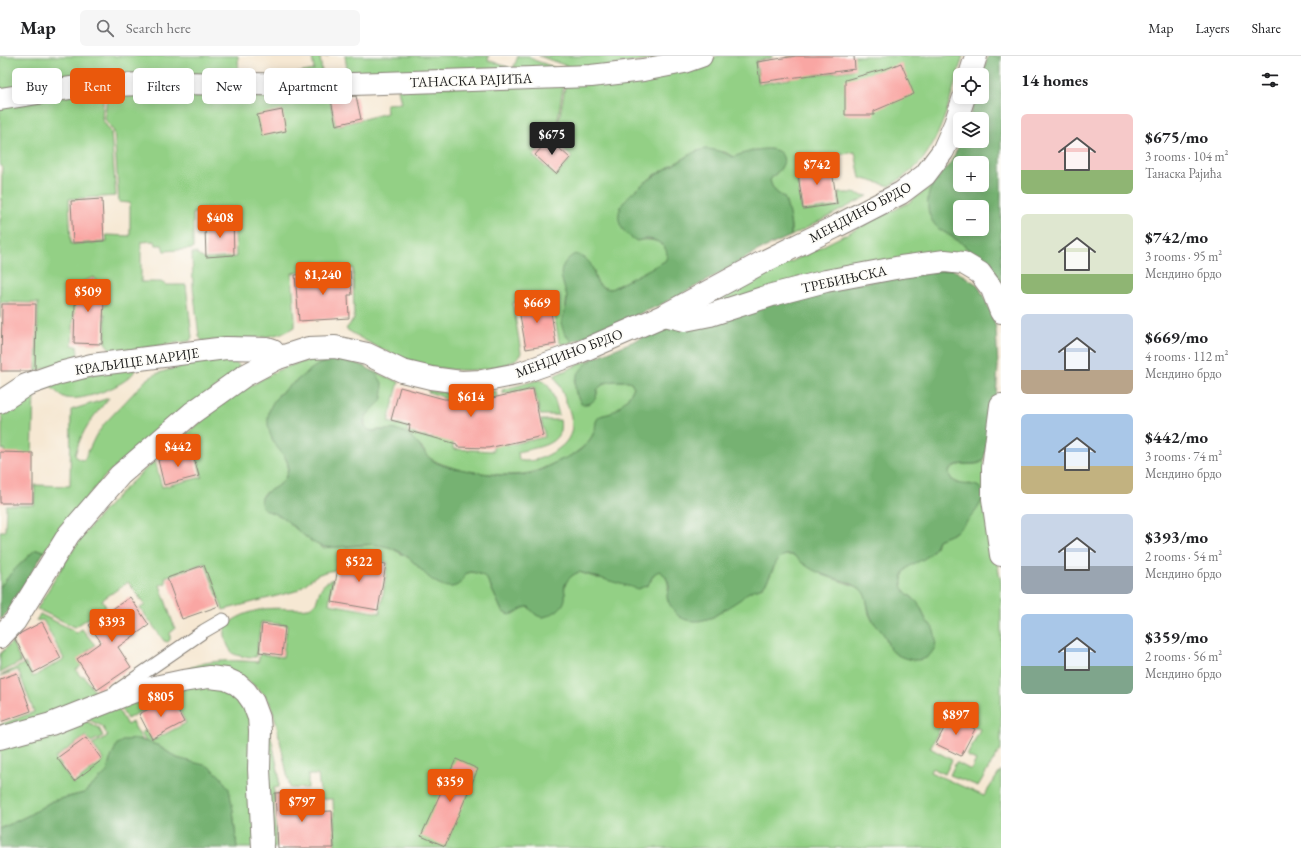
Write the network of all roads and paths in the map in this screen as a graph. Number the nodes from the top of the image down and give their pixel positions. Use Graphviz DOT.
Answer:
graph roads {
  1 [pos="701,56"];
  2 [pos="976,56"];
  3 [pos="972,68"];
  4 [pos="0,99"];
  5 [pos="962,104"];
  6 [pos="1001,312"];
  7 [pos="665,315"];
  8 [pos="278,358"];
  9 [pos="0,402"];
  10 [pos="1001,405"];
  11 [pos="1001,555"];
  12 [pos="223,620"];
  13 [pos="0,637"];
  14 [pos="110,700"];
  15 [pos="0,738"];
  16 [pos="263,848"];
  1 -- 4 [label="street, ТАНАСКА РАЈИЋА"];
  2 -- 3 [label="street"];
  5 -- 7 [label="street, МЕНДИНО БРДО"];
  6 -- 7 [label="street, ТРЕБИЊСКА"];
  7 -- 8 [label="street, МЕНДИНО БРДО"];
  8 -- 9 [label="street, КРАЉИЦЕ МАРИЈЕ"];
  8 -- 13 [label="street, МЕНДИНО БРДО"];
  10 -- 11 [label="street"];
  12 -- 14 [label="lane"];
  14 -- 15 [label="street"];
  14 -- 16 [label="street"];
}
